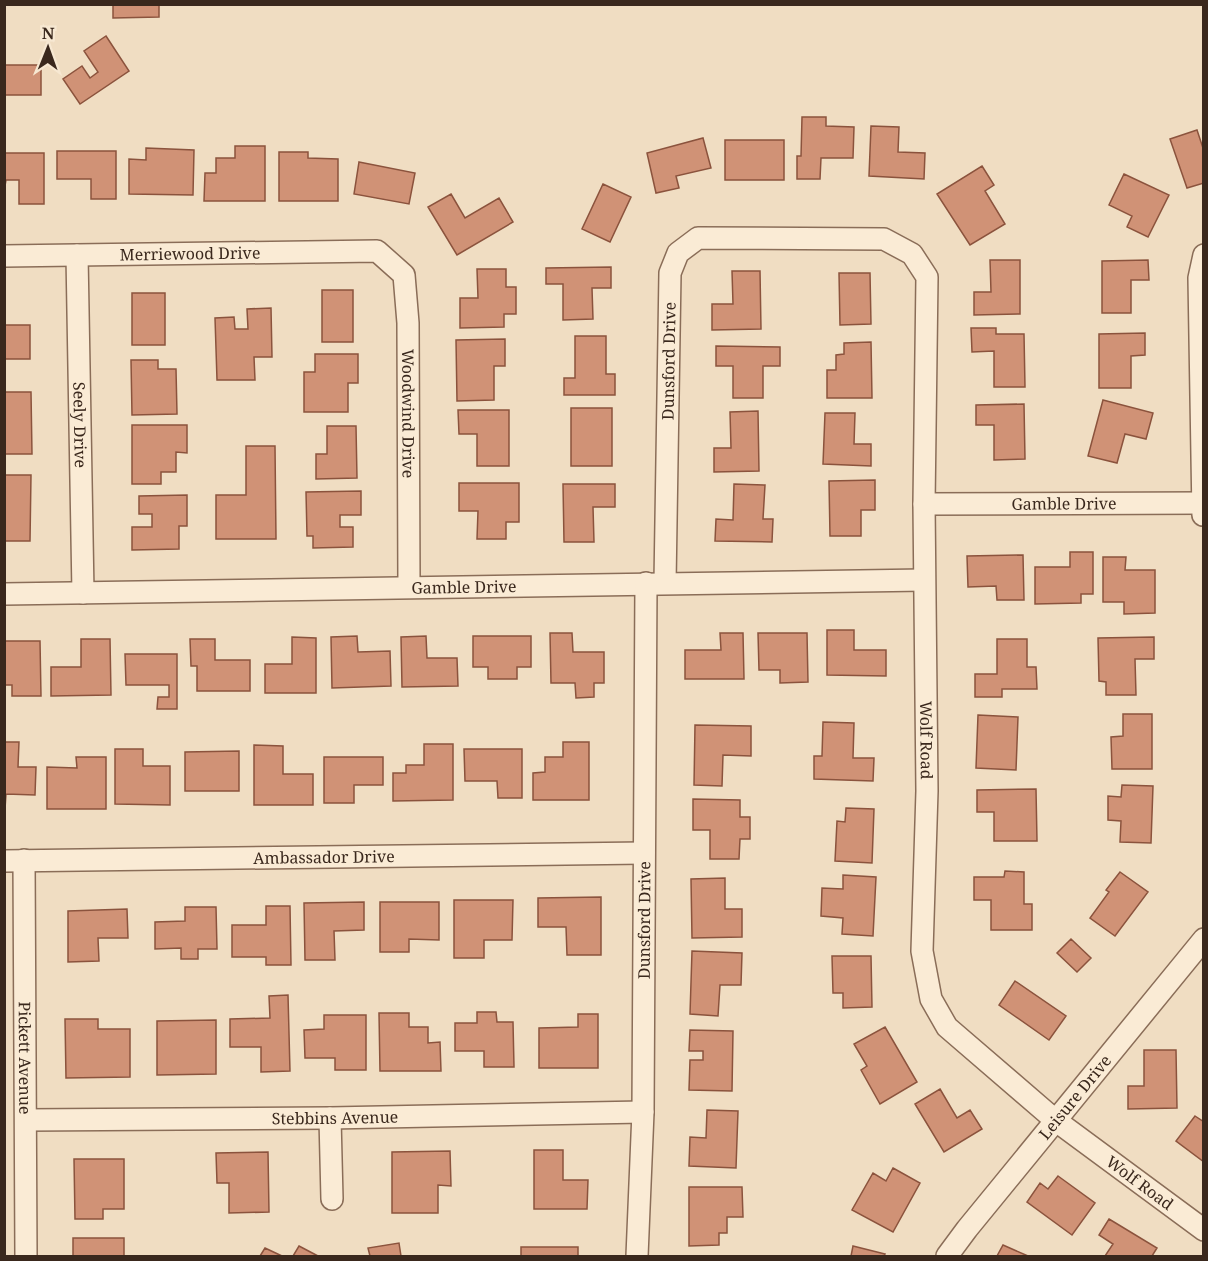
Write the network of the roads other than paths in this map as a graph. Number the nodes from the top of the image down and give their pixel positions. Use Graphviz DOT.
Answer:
graph roads {
  1 [pos="786,238"];
  2 [pos="377,251"];
  3 [pos="77,255"];
  4 [pos="1203,255"];
  5 [pos="4,256"];
  6 [pos="1203,503"];
  7 [pos="924,504"];
  8 [pos="1203,516"];
  9 [pos="924,579"];
  10 [pos="656,583"];
  11 [pos="409,587"];
  12 [pos="83,593"];
  13 [pos="4,594"];
  14 [pos="644,853"];
  15 [pos="14,860"];
  16 [pos="1203,939"];
  17 [pos="643,1112"];
  18 [pos="330,1119"];
  19 [pos="26,1120"];
  20 [pos="1056,1120"];
  21 [pos="332,1199"];
  22 [pos="1203,1230"];
  23 [pos="26,1257"];
  24 [pos="637,1257"];
  25 [pos="947,1257"];
  1 -- 7 [label="street, Wolf Road"];
  1 -- 10 [label="street, Dunsford Drive"];
  2 -- 3 [label="street, Merriewood Drive"];
  2 -- 11 [label="street, Woodwind Drive"];
  3 -- 5 [label="street, Merriewood Drive"];
  3 -- 12 [label="street, Seely Drive"];
  4 -- 6 [label="street"];
  6 -- 7 [label="street, Gamble Drive"];
  6 -- 8 [label="street"];
  7 -- 9 [label="street, Wolf Road"];
  9 -- 10 [label="street, Gamble Drive"];
  9 -- 20 [label="street, Wolf Road"];
  10 -- 11 [label="street, Gamble Drive"];
  10 -- 14 [label="street, Dunsford Drive"];
  11 -- 12 [label="street, Gamble Drive"];
  12 -- 13 [label="street, Gamble Drive"];
  14 -- 15 [label="street, Ambassador Drive"];
  14 -- 17 [label="street, Dunsford Drive"];
  15 -- 19 [label="street, Pickett Avenue"];
  16 -- 20 [label="street, Leisure Drive"];
  17 -- 18 [label="street, Stebbins Avenue"];
  17 -- 24 [label="street, Dunsford Drive"];
  18 -- 19 [label="street, Stebbins Avenue"];
  18 -- 21 [label="street"];
  19 -- 23 [label="street, Pickett Avenue"];
  20 -- 22 [label="street, Wolf Road"];
  20 -- 25 [label="street, Leisure Drive"];
}
